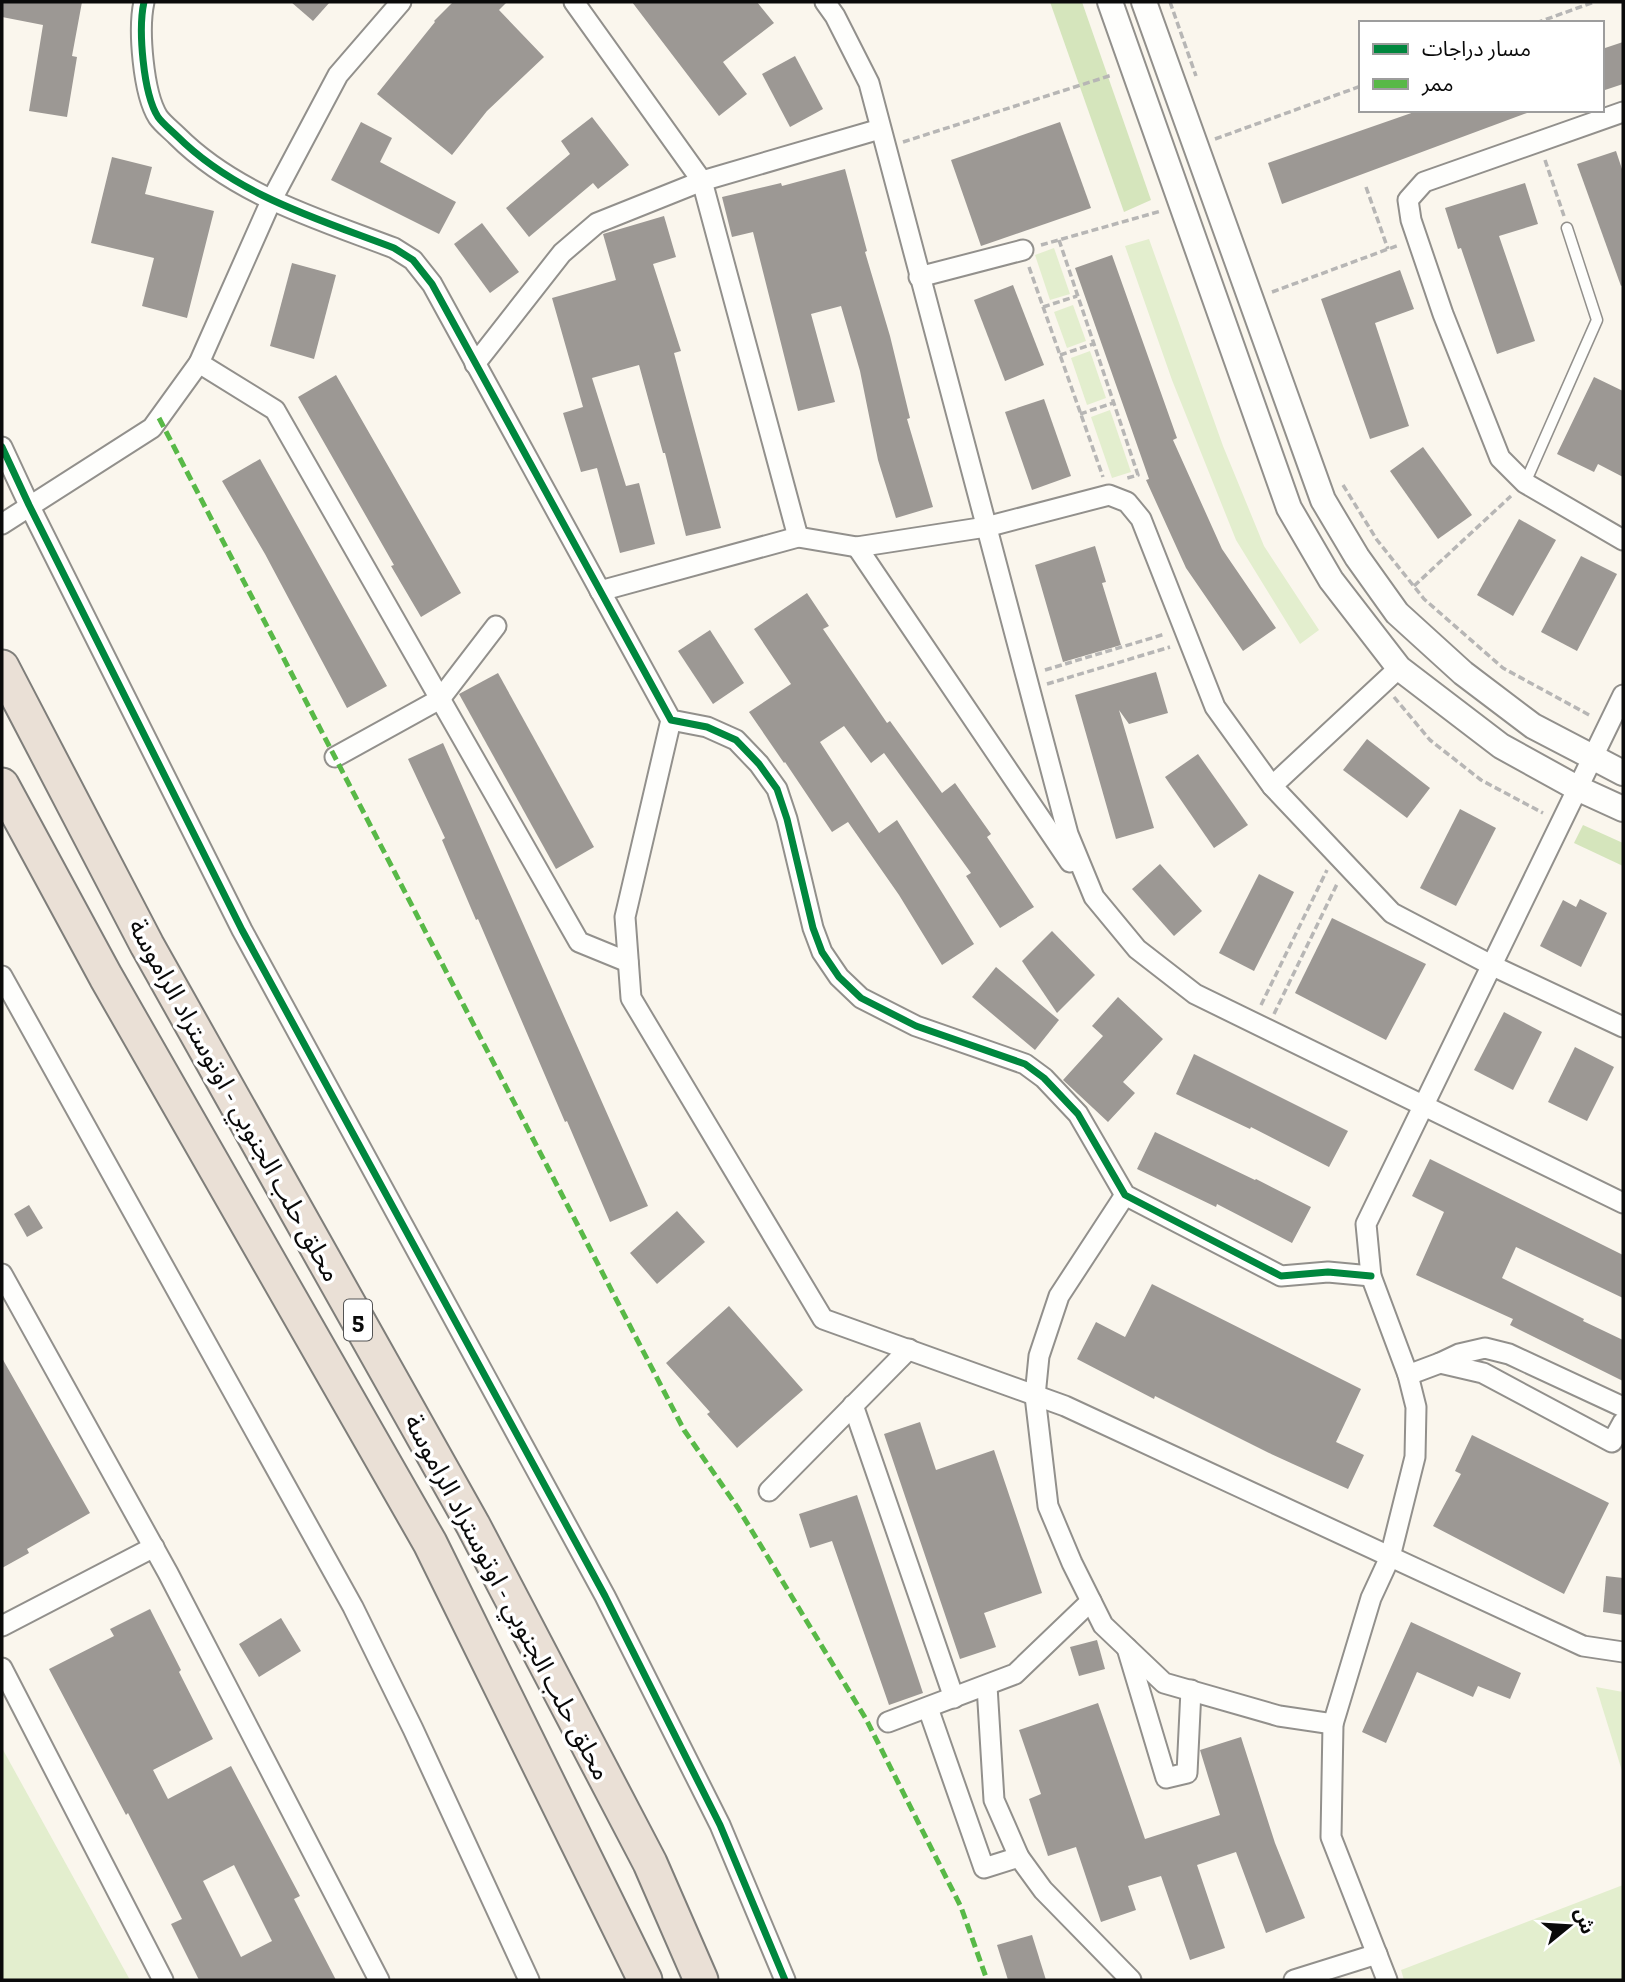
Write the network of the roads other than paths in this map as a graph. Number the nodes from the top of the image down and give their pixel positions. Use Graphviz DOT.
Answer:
graph roads {
  1 [pos="144,2"];
  2 [pos="401,2"];
  3 [pos="574,2"];
  4 [pos="825,2"];
  5 [pos="1110,2"];
  6 [pos="1144,2"];
  7 [pos="1623,113"];
  8 [pos="883,138"];
  9 [pos="702,181"];
  10 [pos="271,201"];
  11 [pos="1567,228"];
  12 [pos="1023,250"];
  13 [pos="919,277"];
  14 [pos="1260,321"];
  15 [pos="1228,333"];
  16 [pos="199,363"];
  17 [pos="475,363"];
  18 [pos="2,447"];
  19 [pos="1525,483"];
  20 [pos="29,505"];
  21 [pos="2,524"];
  22 [pos="986,527"];
  23 [pos="798,537"];
  24 [pos="1623,540"];
  25 [pos="857,547"];
  26 [pos="600,591"];
  27 [pos="496,626"];
  28 [pos="2,667"];
  29 [pos="1391,676"];
  30 [pos="1623,695"];
  31 [pos="440,699"];
  32 [pos="671,720"];
  33 [pos="335,757"];
  34 [pos="1593,759"];
  35 [pos="1623,774"];
  36 [pos="2,785"];
  37 [pos="1272,786"];
  38 [pos="1577,788"];
  39 [pos="1623,809"];
  40 [pos="1094,897"];
  41 [pos="628,962"];
  42 [pos="1493,966"];
  43 [pos="2,976"];
  44 [pos="1623,1027"];
  45 [pos="1424,1105"];
  46 [pos="1125,1195"];
  47 [pos="1623,1203"];
  48 [pos="2,1275"];
  49 [pos="1371,1276"];
  50 [pos="908,1349"];
  51 [pos="1440,1363"];
  52 [pos="1408,1375"];
  53 [pos="1035,1396"];
  54 [pos="853,1405"];
  55 [pos="1623,1407"];
  56 [pos="1623,1422"];
  57 [pos="769,1490"];
  58 [pos="154,1547"];
  59 [pos="1390,1557"];
  60 [pos="1091,1601"];
  61 [pos="2,1626"];
  62 [pos="1127,1647"];
  63 [pos="1623,1652"];
  64 [pos="2,1668"];
  65 [pos="987,1686"];
  66 [pos="1191,1690"];
  67 [pos="954,1698"];
  68 [pos="928,1708"];
  69 [pos="888,1723"];
  70 [pos="1333,1724"];
  71 [pos="1019,1857"];
  72 [pos="1377,1954"];
  73 [pos="163,1980"];
  74 [pos="379,1980"];
  75 [pos="529,1980"];
  76 [pos="645,1980"];
  77 [pos="701,1980"];
  78 [pos="785,1980"];
  79 [pos="1131,1980"];
  80 [pos="1294,1980"];
  81 [pos="1387,1980"];
  1 -- 10 [label="street"];
  2 -- 10 [label="street"];
  3 -- 9 [label="street"];
  4 -- 8 [label="street"];
  5 -- 15 [label="street"];
  6 -- 14 [label="street"];
  7 -- 19 [label="street"];
  8 -- 9 [label="street"];
  8 -- 13 [label="street"];
  9 -- 17 [label="street"];
  9 -- 23 [label="street"];
  10 -- 16 [label="street"];
  10 -- 17 [label="street"];
  11 -- 19 [label="lane"];
  12 -- 13 [label="street"];
  13 -- 22 [label="street"];
  14 -- 15 [label="street"];
  14 -- 34 [label="street"];
  15 -- 29 [label="street"];
  16 -- 20 [label="street"];
  16 -- 31 [label="street"];
  17 -- 26 [label="street"];
  18 -- 20 [label="street"];
  19 -- 24 [label="street"];
  20 -- 21 [label="street"];
  20 -- 78 [label="street"];
  22 -- 25 [label="street"];
  22 -- 37 [label="street"];
  22 -- 40 [label="street"];
  23 -- 25 [label="street"];
  23 -- 26 [label="street"];
  25 -- 40 [label="street"];
  26 -- 32 [label="street"];
  27 -- 31 [label="street"];
  28 -- 77 [label="highway, محلق حلب الجنوبي - اوتوستراد الراموسة / 5"];
  29 -- 37 [label="street"];
  29 -- 38 [label="street"];
  30 -- 34 [label="street"];
  31 -- 33 [label="street"];
  31 -- 41 [label="street"];
  32 -- 41 [label="street"];
  32 -- 46 [label="street"];
  34 -- 35 [label="street"];
  34 -- 38 [label="street"];
  36 -- 76 [label="highway, محلق حلب الجنوبي - اوتوستراد الراموسة / 5"];
  37 -- 42 [label="street"];
  38 -- 39 [label="street"];
  38 -- 42 [label="street"];
  40 -- 45 [label="street"];
  41 -- 50 [label="street"];
  42 -- 44 [label="street"];
  42 -- 45 [label="street"];
  43 -- 75 [label="street"];
  45 -- 47 [label="street"];
  45 -- 49 [label="street"];
  46 -- 49 [label="street"];
  46 -- 53 [label="street"];
  48 -- 58 [label="street"];
  49 -- 52 [label="street"];
  50 -- 53 [label="street"];
  50 -- 54 [label="street"];
  51 -- 52 [label="street"];
  51 -- 55 [label="street"];
  51 -- 56 [label="street"];
  52 -- 59 [label="street"];
  53 -- 59 [label="street"];
  53 -- 60 [label="street"];
  54 -- 57 [label="street"];
  54 -- 67 [label="street"];
  58 -- 61 [label="street"];
  58 -- 74 [label="street"];
  59 -- 63 [label="street"];
  59 -- 70 [label="street"];
  60 -- 62 [label="street"];
  60 -- 65 [label="street"];
  62 -- 66 [label="street"];
  62 -- 66 [label="street"];
  64 -- 73 [label="street"];
  65 -- 67 [label="street"];
  65 -- 71 [label="street"];
  66 -- 70 [label="street"];
  67 -- 68 [label="street"];
  68 -- 69 [label="street"];
  68 -- 71 [label="street"];
  70 -- 72 [label="street"];
  71 -- 79 [label="street"];
  72 -- 80 [label="street"];
  72 -- 81 [label="street"];
}
